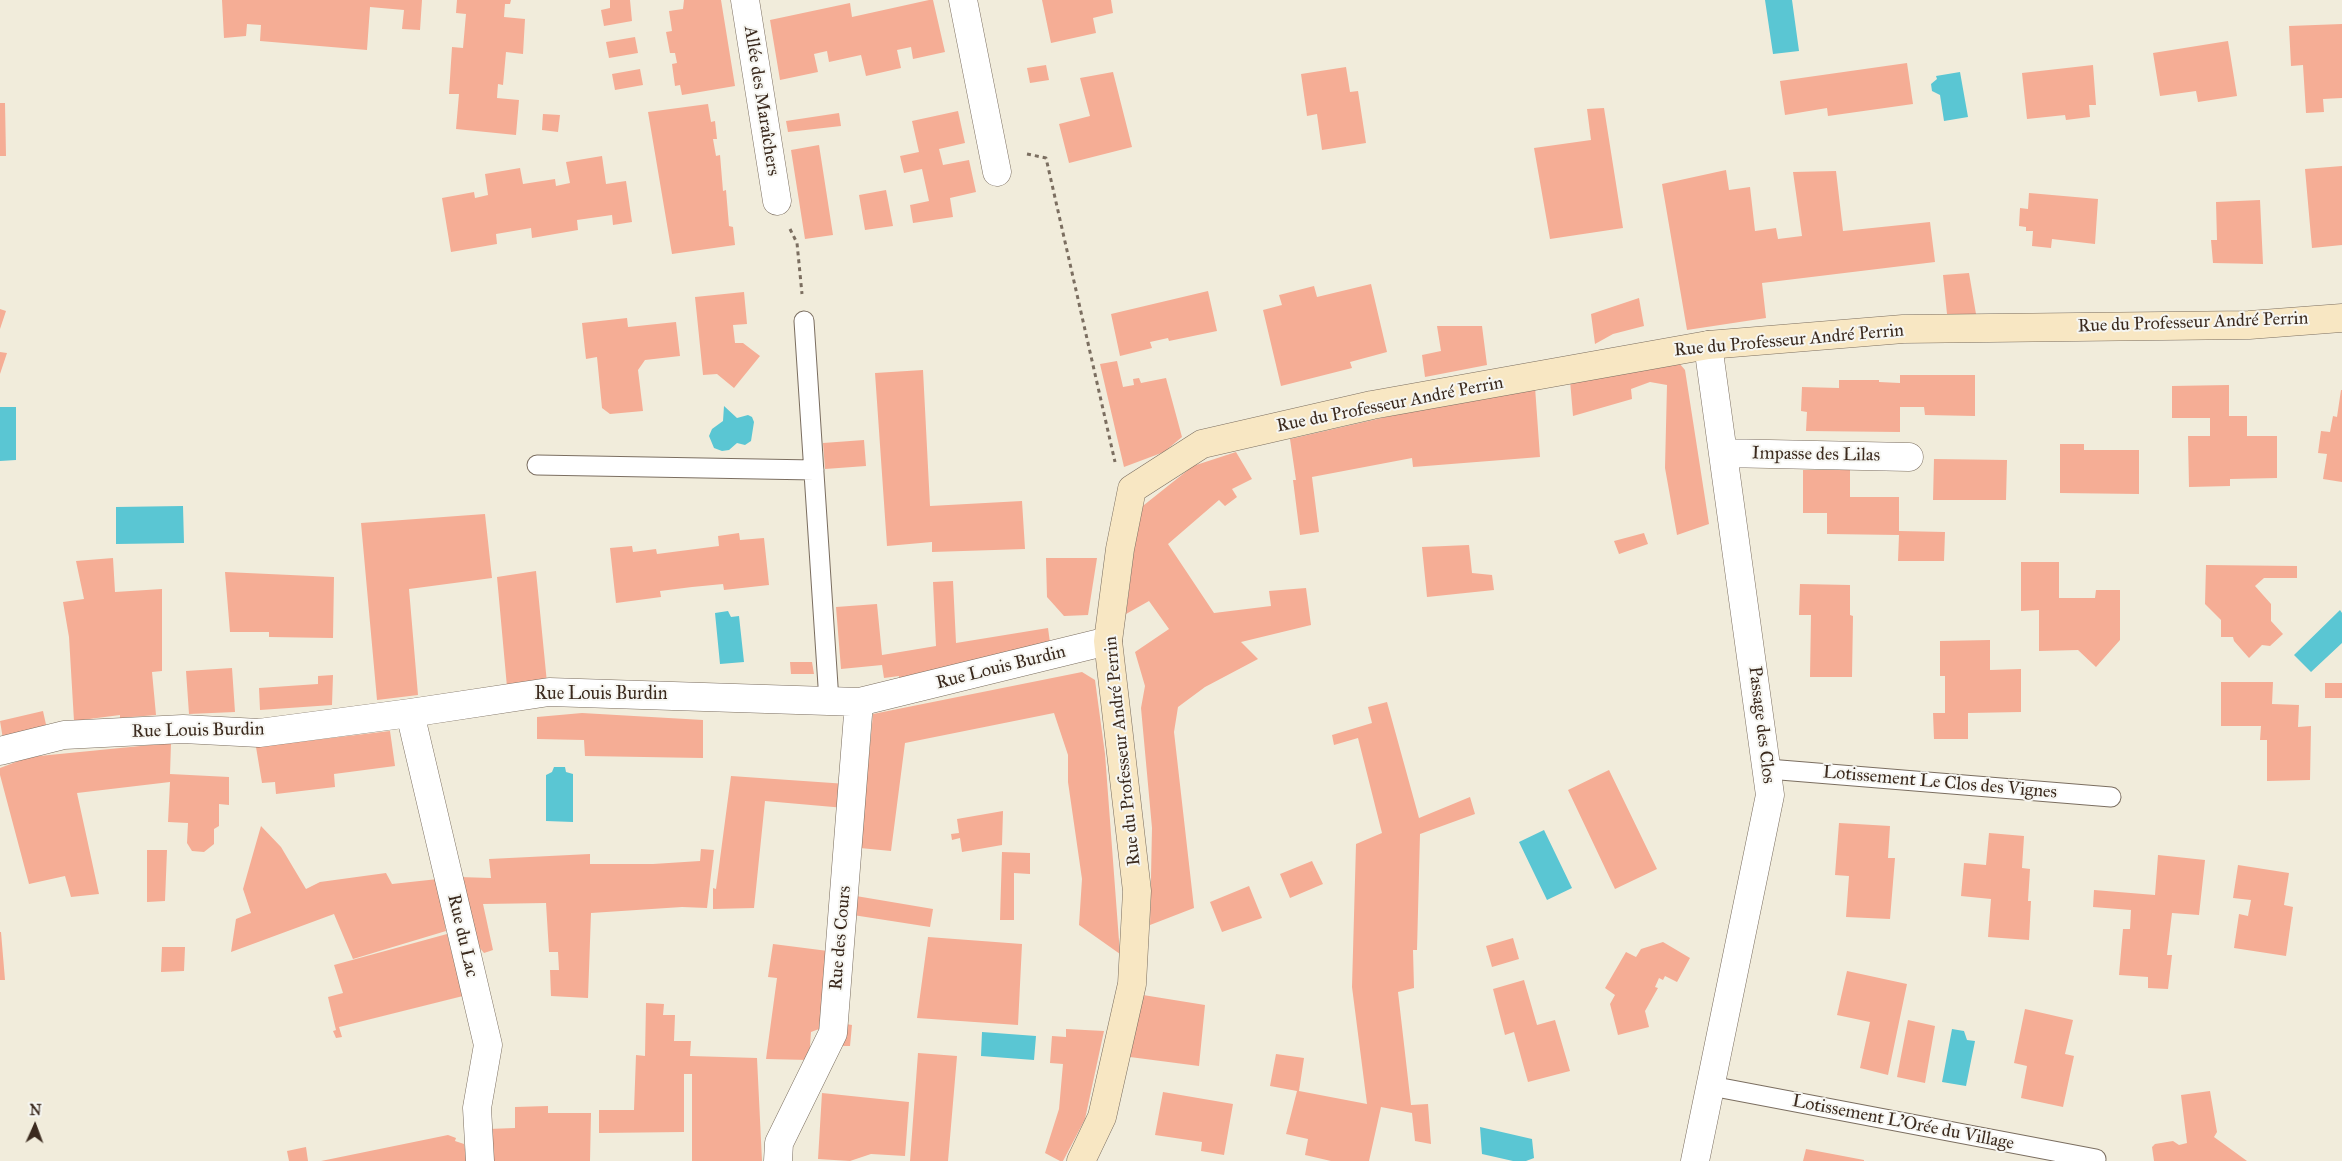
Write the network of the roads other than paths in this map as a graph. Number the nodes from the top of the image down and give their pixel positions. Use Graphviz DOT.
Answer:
graph roads {
  1 [pos="745,0"];
  2 [pos="963,0"];
  3 [pos="994,159"];
  4 [pos="778,201"];
  5 [pos="2342,318"];
  6 [pos="804,321"];
  7 [pos="1708,345"];
  8 [pos="1723,453"];
  9 [pos="1910,457"];
  10 [pos="537,465"];
  11 [pos="814,470"];
  12 [pos="1108,641"];
  13 [pos="829,701"];
  14 [pos="859,702"];
  15 [pos="410,714"];
  16 [pos="0,751"];
  17 [pos="1768,769"];
  18 [pos="2111,797"];
  19 [pos="1711,1086"];
  20 [pos="2096,1159"];
  21 [pos="480,1161"];
  22 [pos="778,1161"];
  23 [pos="1081,1161"];
  24 [pos="1695,1161"];
  1 -- 4 [label="street, Allée des Maraîchers"];
  2 -- 3 [label="street"];
  5 -- 7 [label="street, Rue du Professeur André Perrin"];
  6 -- 11 [label="lane"];
  7 -- 8 [label="street, Passage des Clos"];
  7 -- 12 [label="street, Rue du Professeur André Perrin"];
  8 -- 9 [label="street, Impasse des Lilas"];
  8 -- 17 [label="street, Passage des Clos"];
  10 -- 11 [label="lane"];
  11 -- 13 [label="lane"];
  12 -- 14 [label="street, Rue Louis Burdin"];
  12 -- 23 [label="street, Rue du Professeur André Perrin"];
  13 -- 14 [label="street, Rue Louis Burdin"];
  13 -- 15 [label="street, Rue Louis Burdin"];
  14 -- 22 [label="street, Rue des Cours"];
  15 -- 16 [label="street, Rue Louis Burdin"];
  15 -- 21 [label="street, Rue du Lac"];
  17 -- 18 [label="lane, Lotissement Le Clos des Vignes"];
  17 -- 19 [label="street, Passage des Clos"];
  19 -- 20 [label="lane, Lotissement L'Orée du Village"];
  19 -- 24 [label="street, Passage des Clos"];
}
